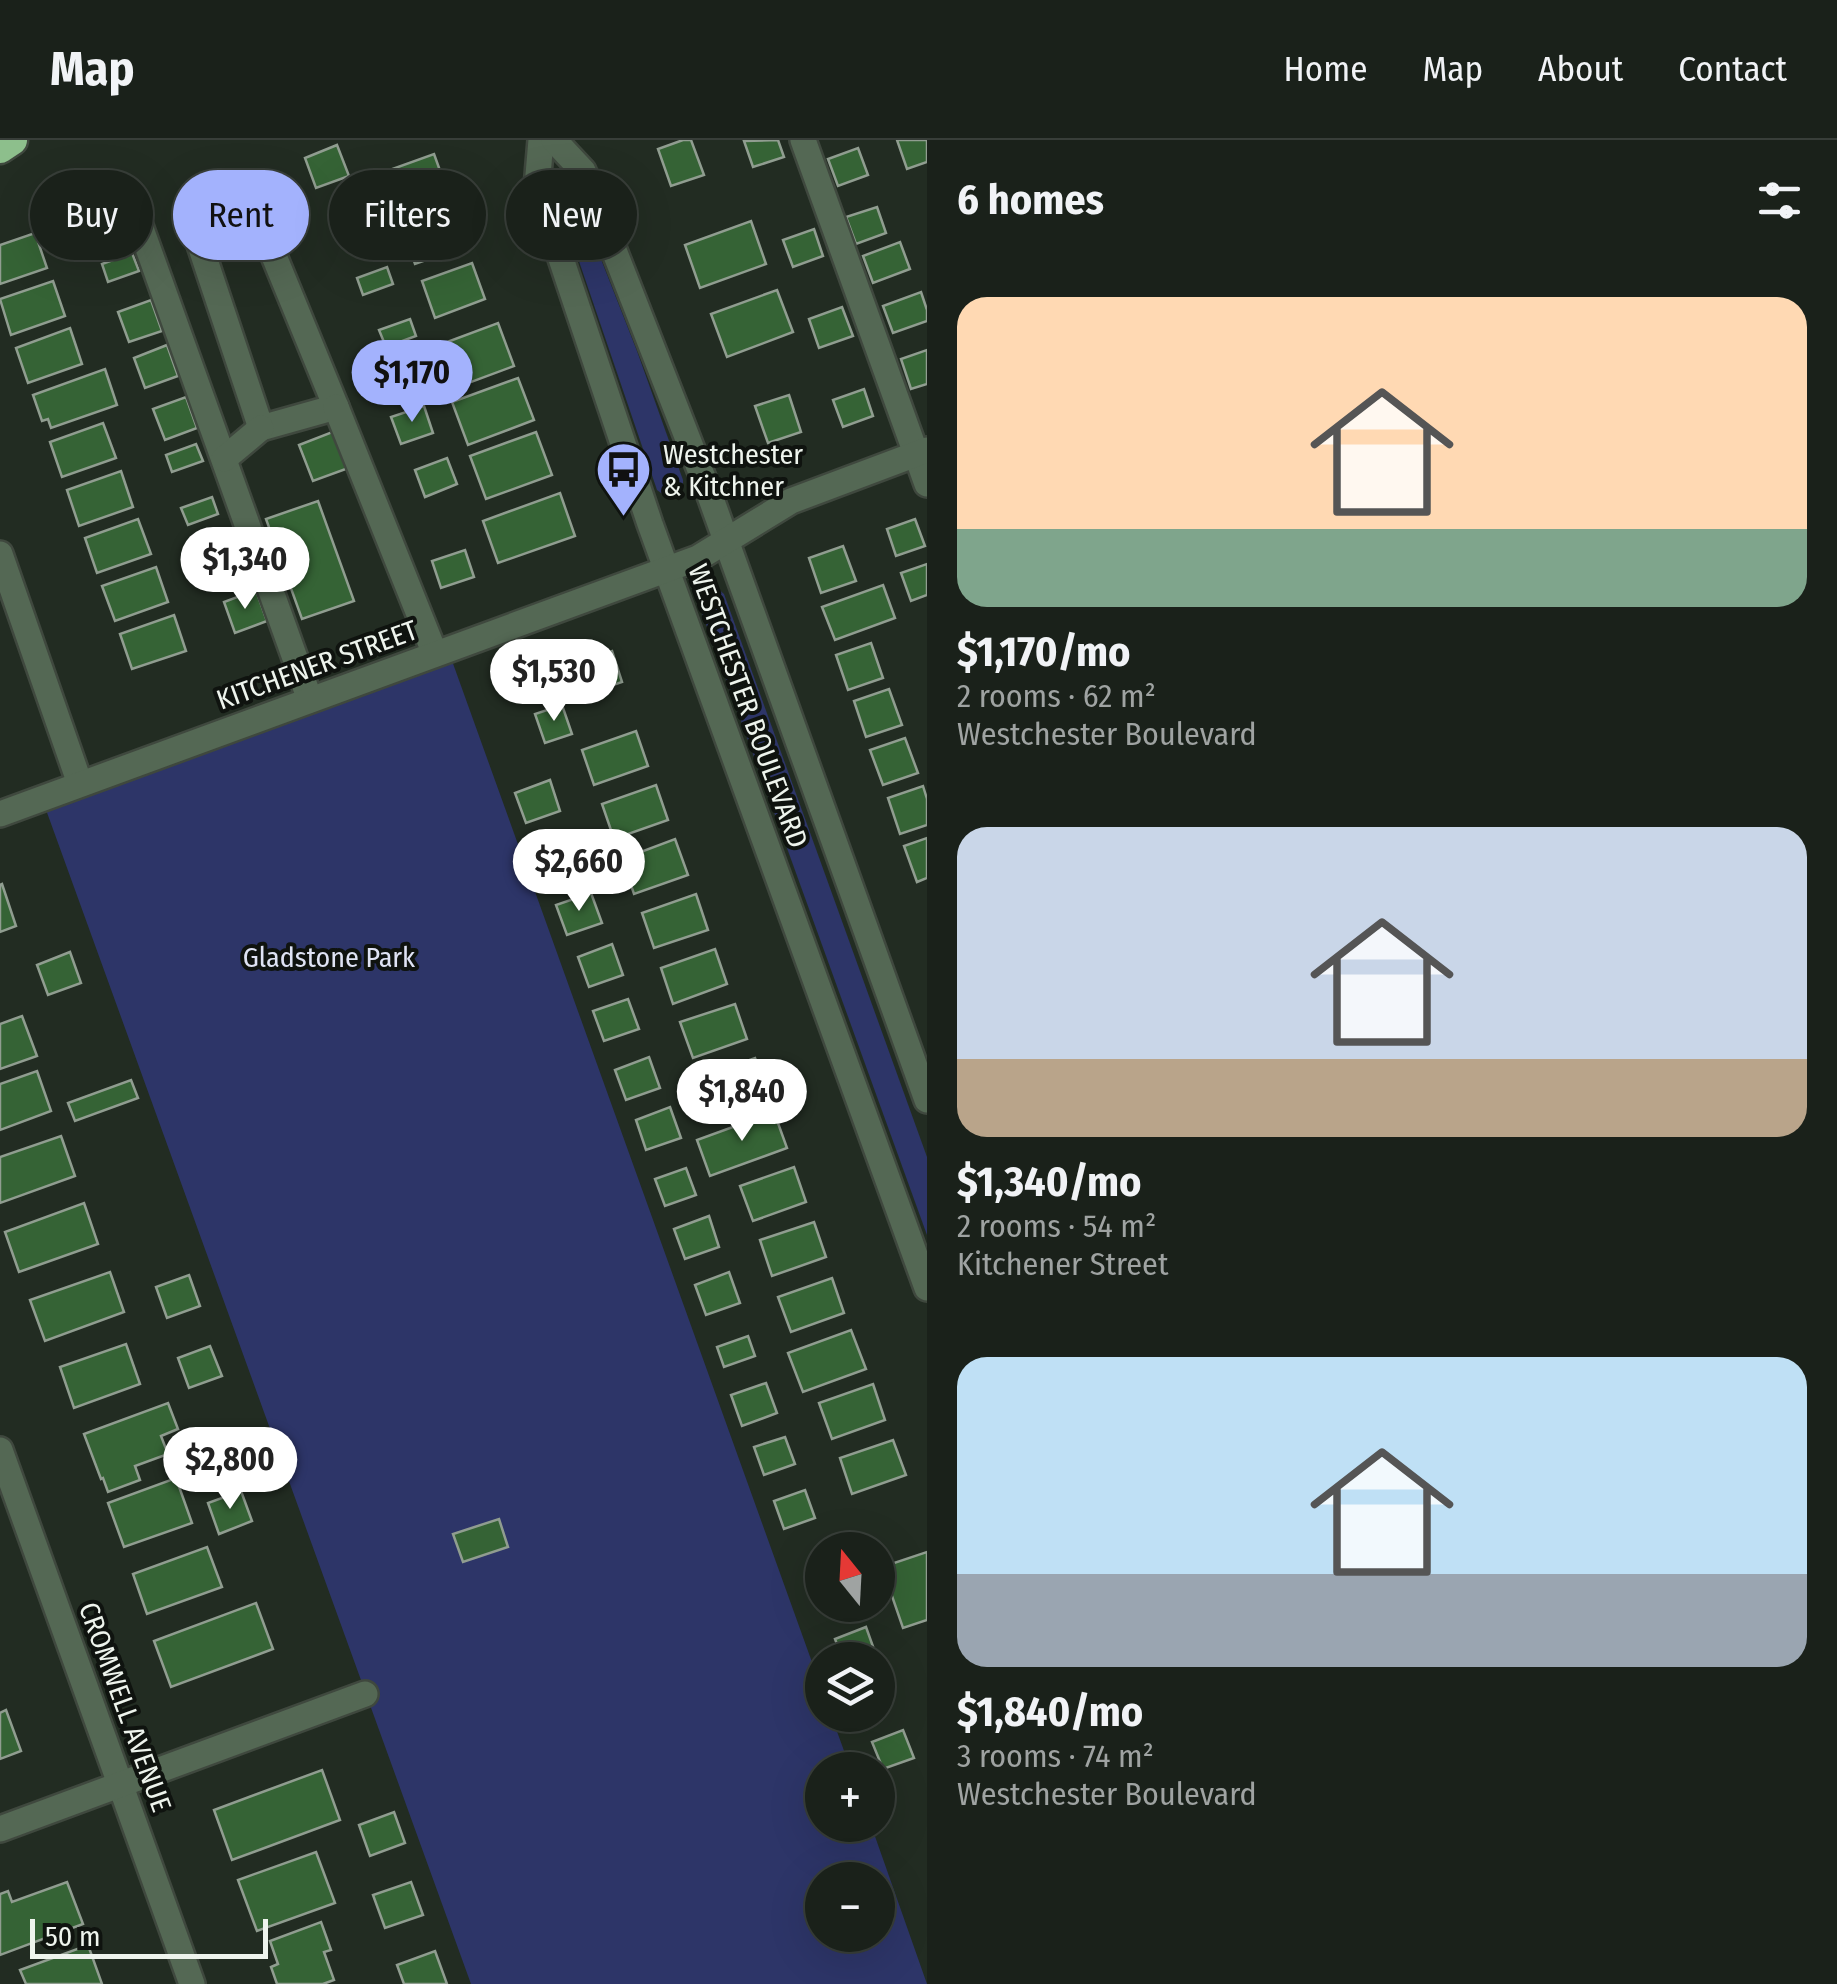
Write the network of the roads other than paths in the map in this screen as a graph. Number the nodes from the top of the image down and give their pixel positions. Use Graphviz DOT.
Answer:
graph roads {
  1 [pos="12,140"];
  2 [pos="542,140"];
  3 [pos="554,140"];
  4 [pos="804,140"];
  5 [pos="0,148"];
  6 [pos="152,260"];
  7 [pos="336,407"];
  8 [pos="262,428"];
  9 [pos="922,452"];
  10 [pos="224,459"];
  11 [pos="927,484"];
  12 [pos="726,541"];
  13 [pos="0,554"];
  14 [pos="667,570"];
  15 [pos="436,654"];
  16 [pos="310,700"];
  17 [pos="80,784"];
  18 [pos="0,814"];
  19 [pos="927,1100"];
  20 [pos="927,1288"];
  21 [pos="0,1450"];
  22 [pos="365,1694"];
  23 [pos="121,1784"];
  24 [pos="0,1828"];
  25 [pos="192,1984"];
  1 -- 5 [label="highway"];
  2 -- 14 [label="street, WESTCHESTER BOULEVARD"];
  3 -- 12 [label="street, WESTCHESTER BOULEVARD"];
  4 -- 9 [label="street"];
  6 -- 10 [label="street"];
  7 -- 8 [label="street"];
  7 -- 8 [label="street"];
  7 -- 15 [label="street"];
  8 -- 10 [label="street"];
  9 -- 11 [label="street"];
  9 -- 12 [label="street, KITCHENER STREET"];
  10 -- 16 [label="street"];
  12 -- 14 [label="street, KITCHENER STREET"];
  12 -- 19 [label="street, WESTCHESTER BOULEVARD"];
  13 -- 17 [label="street"];
  14 -- 15 [label="street, KITCHENER STREET"];
  14 -- 20 [label="street, WESTCHESTER BOULEVARD"];
  15 -- 16 [label="street, KITCHENER STREET"];
  16 -- 17 [label="street, KITCHENER STREET"];
  17 -- 18 [label="street, KITCHENER STREET"];
  21 -- 23 [label="street, CROMWELL AVENUE"];
  22 -- 23 [label="street"];
  23 -- 24 [label="street"];
  23 -- 25 [label="street, CROMWELL AVENUE"];
}
